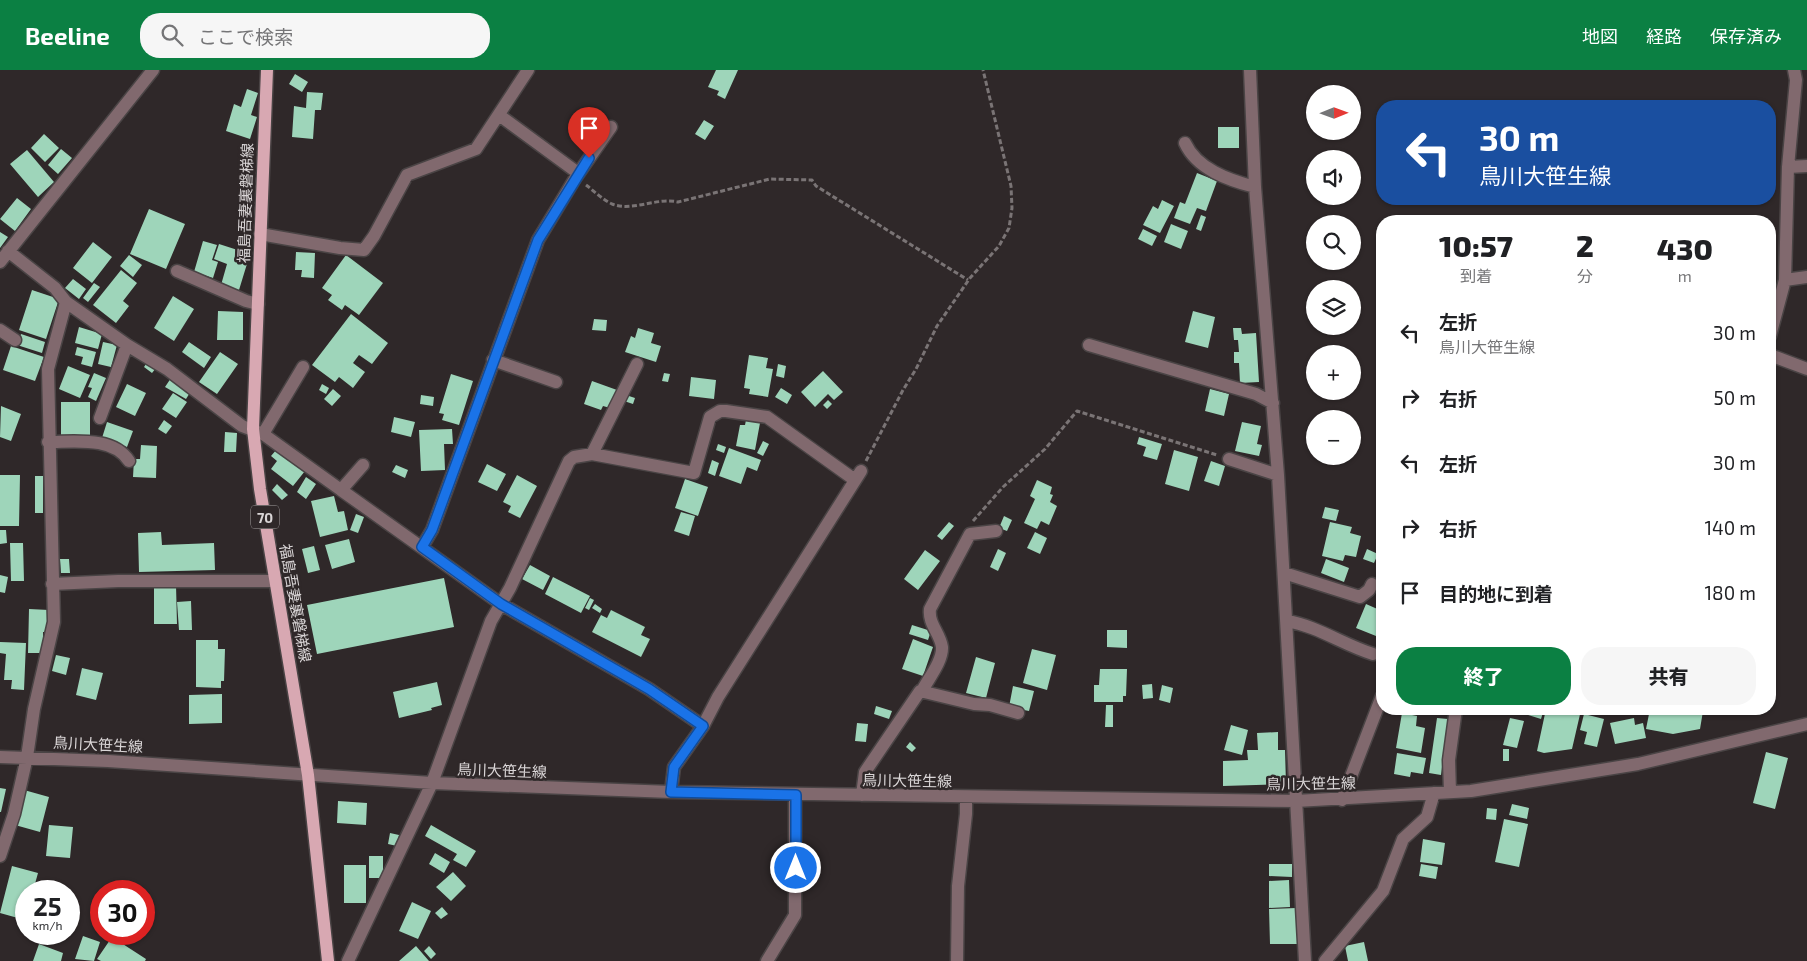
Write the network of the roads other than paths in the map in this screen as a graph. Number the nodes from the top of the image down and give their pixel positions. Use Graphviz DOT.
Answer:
graph roads {
  1 [pos="152,70"];
  2 [pos="267,70"];
  3 [pos="528,70"];
  4 [pos="1794,70"];
  5 [pos="1253,72"];
  6 [pos="499,115"];
  7 [pos="610,128"];
  8 [pos="1185,143"];
  9 [pos="1807,166"];
  10 [pos="1788,167"];
  11 [pos="577,175"];
  12 [pos="1255,187"];
  13 [pos="260,234"];
  14 [pos="8,250"];
  15 [pos="0,262"];
  16 [pos="178,271"];
  17 [pos="1807,277"];
  18 [pos="1785,280"];
  19 [pos="66,302"];
  20 [pos="258,304"];
  21 [pos="1776,314"];
  22 [pos="0,330"];
  23 [pos="15,340"];
  24 [pos="127,345"];
  25 [pos="1088,345"];
  26 [pos="1776,357"];
  27 [pos="493,360"];
  28 [pos="637,364"];
  29 [pos="302,367"];
  30 [pos="1807,369"];
  31 [pos="556,382"];
  32 [pos="1273,403"];
  33 [pos="100,418"];
  34 [pos="258,432"];
  35 [pos="48,442"];
  36 [pos="592,454"];
  37 [pos="1229,459"];
  38 [pos="129,461"];
  39 [pos="363,465"];
  40 [pos="1278,474"];
  41 [pos="341,490"];
  42 [pos="996,531"];
  43 [pos="422,547"];
  44 [pos="1284,573"];
  45 [pos="276,580"];
  46 [pos="52,584"];
  47 [pos="1372,584"];
  48 [pos="501,604"];
  49 [pos="1287,620"];
  50 [pos="1373,654"];
  51 [pos="922,691"];
  52 [pos="1376,712"];
  53 [pos="1018,713"];
  54 [pos="1455,715"];
  55 [pos="1807,724"];
  56 [pos="703,726"];
  57 [pos="0,757"];
  58 [pos="27,757"];
  59 [pos="308,775"];
  60 [pos="432,783"];
  61 [pos="671,792"];
  62 [pos="1450,792"];
  63 [pos="1434,793"];
  64 [pos="796,795"];
  65 [pos="862,795"];
  66 [pos="966,796"];
  67 [pos="1342,800"];
  68 [pos="1296,801"];
  69 [pos="0,856"];
  70 [pos="328,961"];
  71 [pos="348,961"];
  72 [pos="766,961"];
  73 [pos="957,961"];
  74 [pos="1305,961"];
  75 [pos="1325,961"];
  1 -- 14 [label="street"];
  2 -- 13 [label="main road, 福島吾妻裏磐梯線 / 70"];
  3 -- 6 [label="street"];
  4 -- 10 [label="street"];
  5 -- 12 [label="street"];
  6 -- 11 [label="street"];
  6 -- 13 [label="street"];
  7 -- 11 [label="street"];
  8 -- 12 [label="street"];
  9 -- 10 [label="street"];
  10 -- 18 [label="street"];
  11 -- 27 [label="street"];
  12 -- 32 [label="street"];
  13 -- 20 [label="main road, 福島吾妻裏磐梯線 / 70"];
  14 -- 15 [label="street"];
  14 -- 19 [label="street"];
  16 -- 20 [label="street"];
  17 -- 18 [label="street"];
  18 -- 21 [label="street"];
  19 -- 24 [label="street"];
  19 -- 35 [label="street"];
  20 -- 34 [label="main road, 福島吾妻裏磐梯線 / 70"];
  22 -- 23 [label="street"];
  24 -- 33 [label="street"];
  24 -- 34 [label="street"];
  25 -- 32 [label="street"];
  26 -- 30 [label="street"];
  27 -- 31 [label="street"];
  27 -- 43 [label="street"];
  28 -- 36 [label="street"];
  29 -- 34 [label="street"];
  32 -- 40 [label="street"];
  34 -- 41 [label="street"];
  34 -- 45 [label="main road, 福島吾妻裏磐梯線 / 70"];
  35 -- 38 [label="street"];
  35 -- 46 [label="street"];
  36 -- 48 [label="street"];
  36 -- 56 [label="street"];
  37 -- 40 [label="street"];
  39 -- 41 [label="street"];
  40 -- 44 [label="street"];
  41 -- 43 [label="street"];
  42 -- 51 [label="street"];
  43 -- 48 [label="street"];
  44 -- 47 [label="street"];
  44 -- 49 [label="street"];
  45 -- 46 [label="street"];
  45 -- 59 [label="main road, 福島吾妻裏磐梯線 / 70"];
  46 -- 58 [label="street"];
  48 -- 56 [label="street"];
  48 -- 60 [label="street"];
  49 -- 50 [label="street"];
  49 -- 68 [label="street"];
  51 -- 53 [label="street"];
  51 -- 65 [label="street"];
  52 -- 67 [label="street"];
  54 -- 62 [label="street"];
  55 -- 62 [label="street, 鳥川大笹生線"];
  56 -- 61 [label="street"];
  57 -- 58 [label="street, 鳥川大笹生線"];
  58 -- 59 [label="street, 鳥川大笹生線"];
  58 -- 69 [label="street"];
  59 -- 60 [label="street, 鳥川大笹生線"];
  59 -- 70 [label="main road, 福島吾妻裏磐梯線 / 70"];
  60 -- 61 [label="street, 鳥川大笹生線"];
  60 -- 71 [label="street"];
  61 -- 64 [label="street, 鳥川大笹生線"];
  62 -- 63 [label="street, 鳥川大笹生線"];
  63 -- 67 [label="street, 鳥川大笹生線"];
  63 -- 75 [label="street"];
  64 -- 65 [label="street, 鳥川大笹生線"];
  64 -- 72 [label="street"];
  65 -- 66 [label="street, 鳥川大笹生線"];
  66 -- 68 [label="street, 鳥川大笹生線"];
  66 -- 73 [label="street"];
  67 -- 68 [label="street, 鳥川大笹生線"];
  68 -- 74 [label="street"];
}
